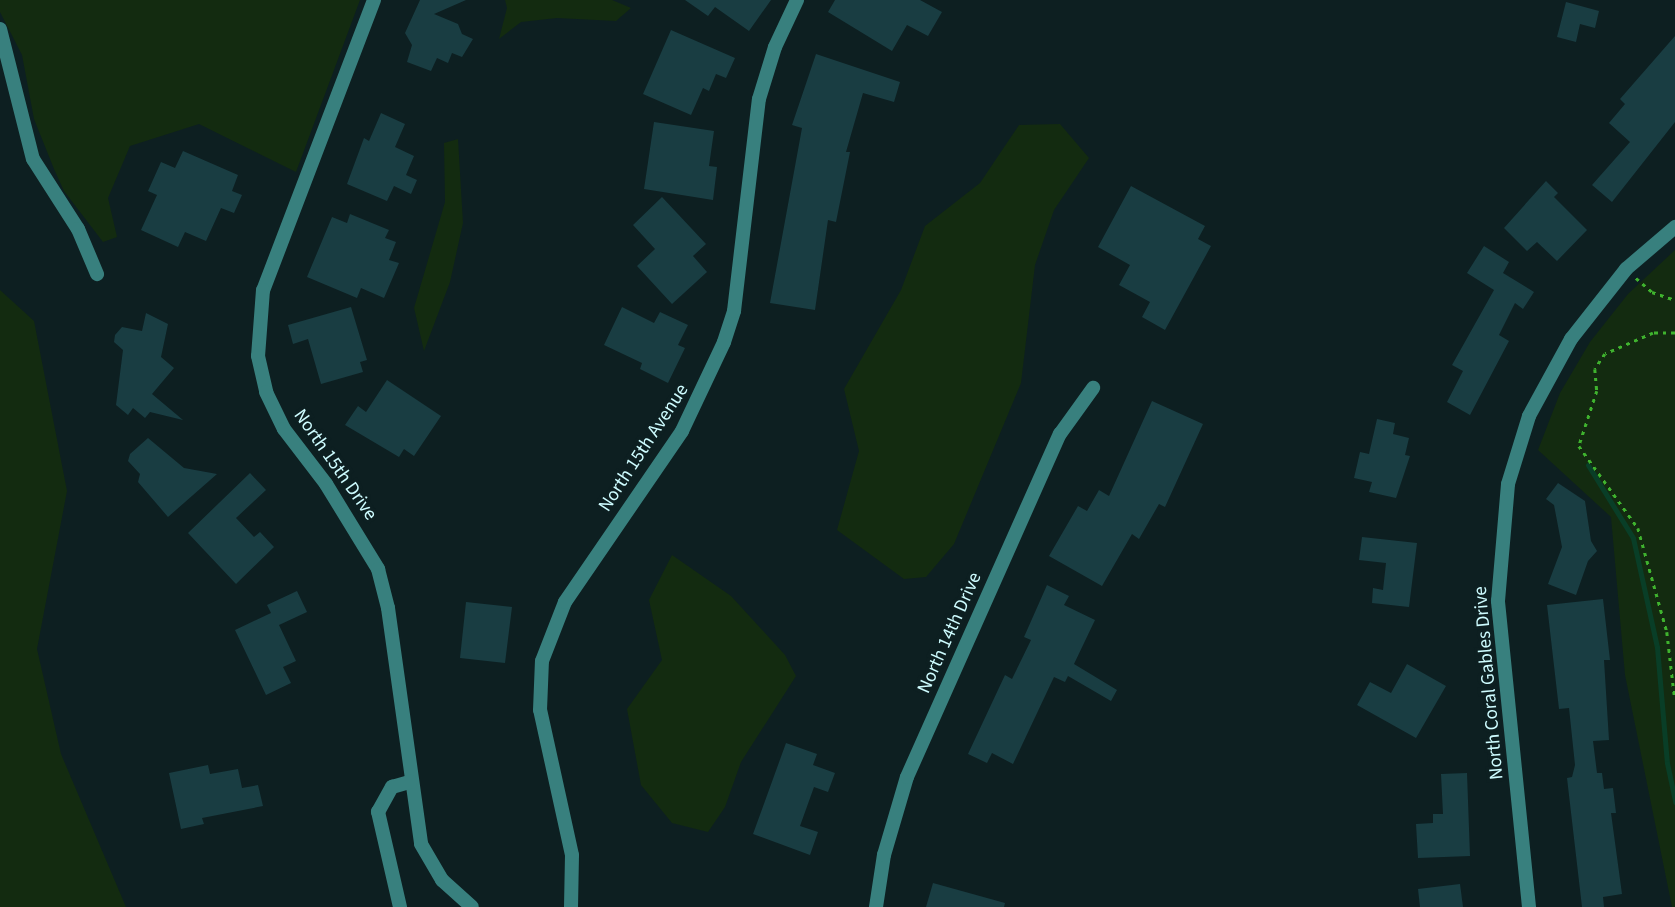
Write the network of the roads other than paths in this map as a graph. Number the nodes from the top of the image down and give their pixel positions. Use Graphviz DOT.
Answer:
graph roads {
  1 [pos="374,0"];
  2 [pos="797,0"];
  3 [pos="0,29"];
  4 [pos="1675,227"];
  5 [pos="97,274"];
  6 [pos="1093,388"];
  7 [pos="410,782"];
  8 [pos="400,907"];
  9 [pos="472,907"];
  10 [pos="571,907"];
  11 [pos="876,907"];
  12 [pos="1529,907"];
  1 -- 7 [label="street, North 15th Drive"];
  2 -- 10 [label="street, North 15th Avenue"];
  3 -- 5 [label="street"];
  4 -- 12 [label="street, North Coral Gables Drive"];
  6 -- 11 [label="street, North 14th Drive"];
  7 -- 8 [label="street"];
  7 -- 9 [label="street, North 15th Drive"];
}
